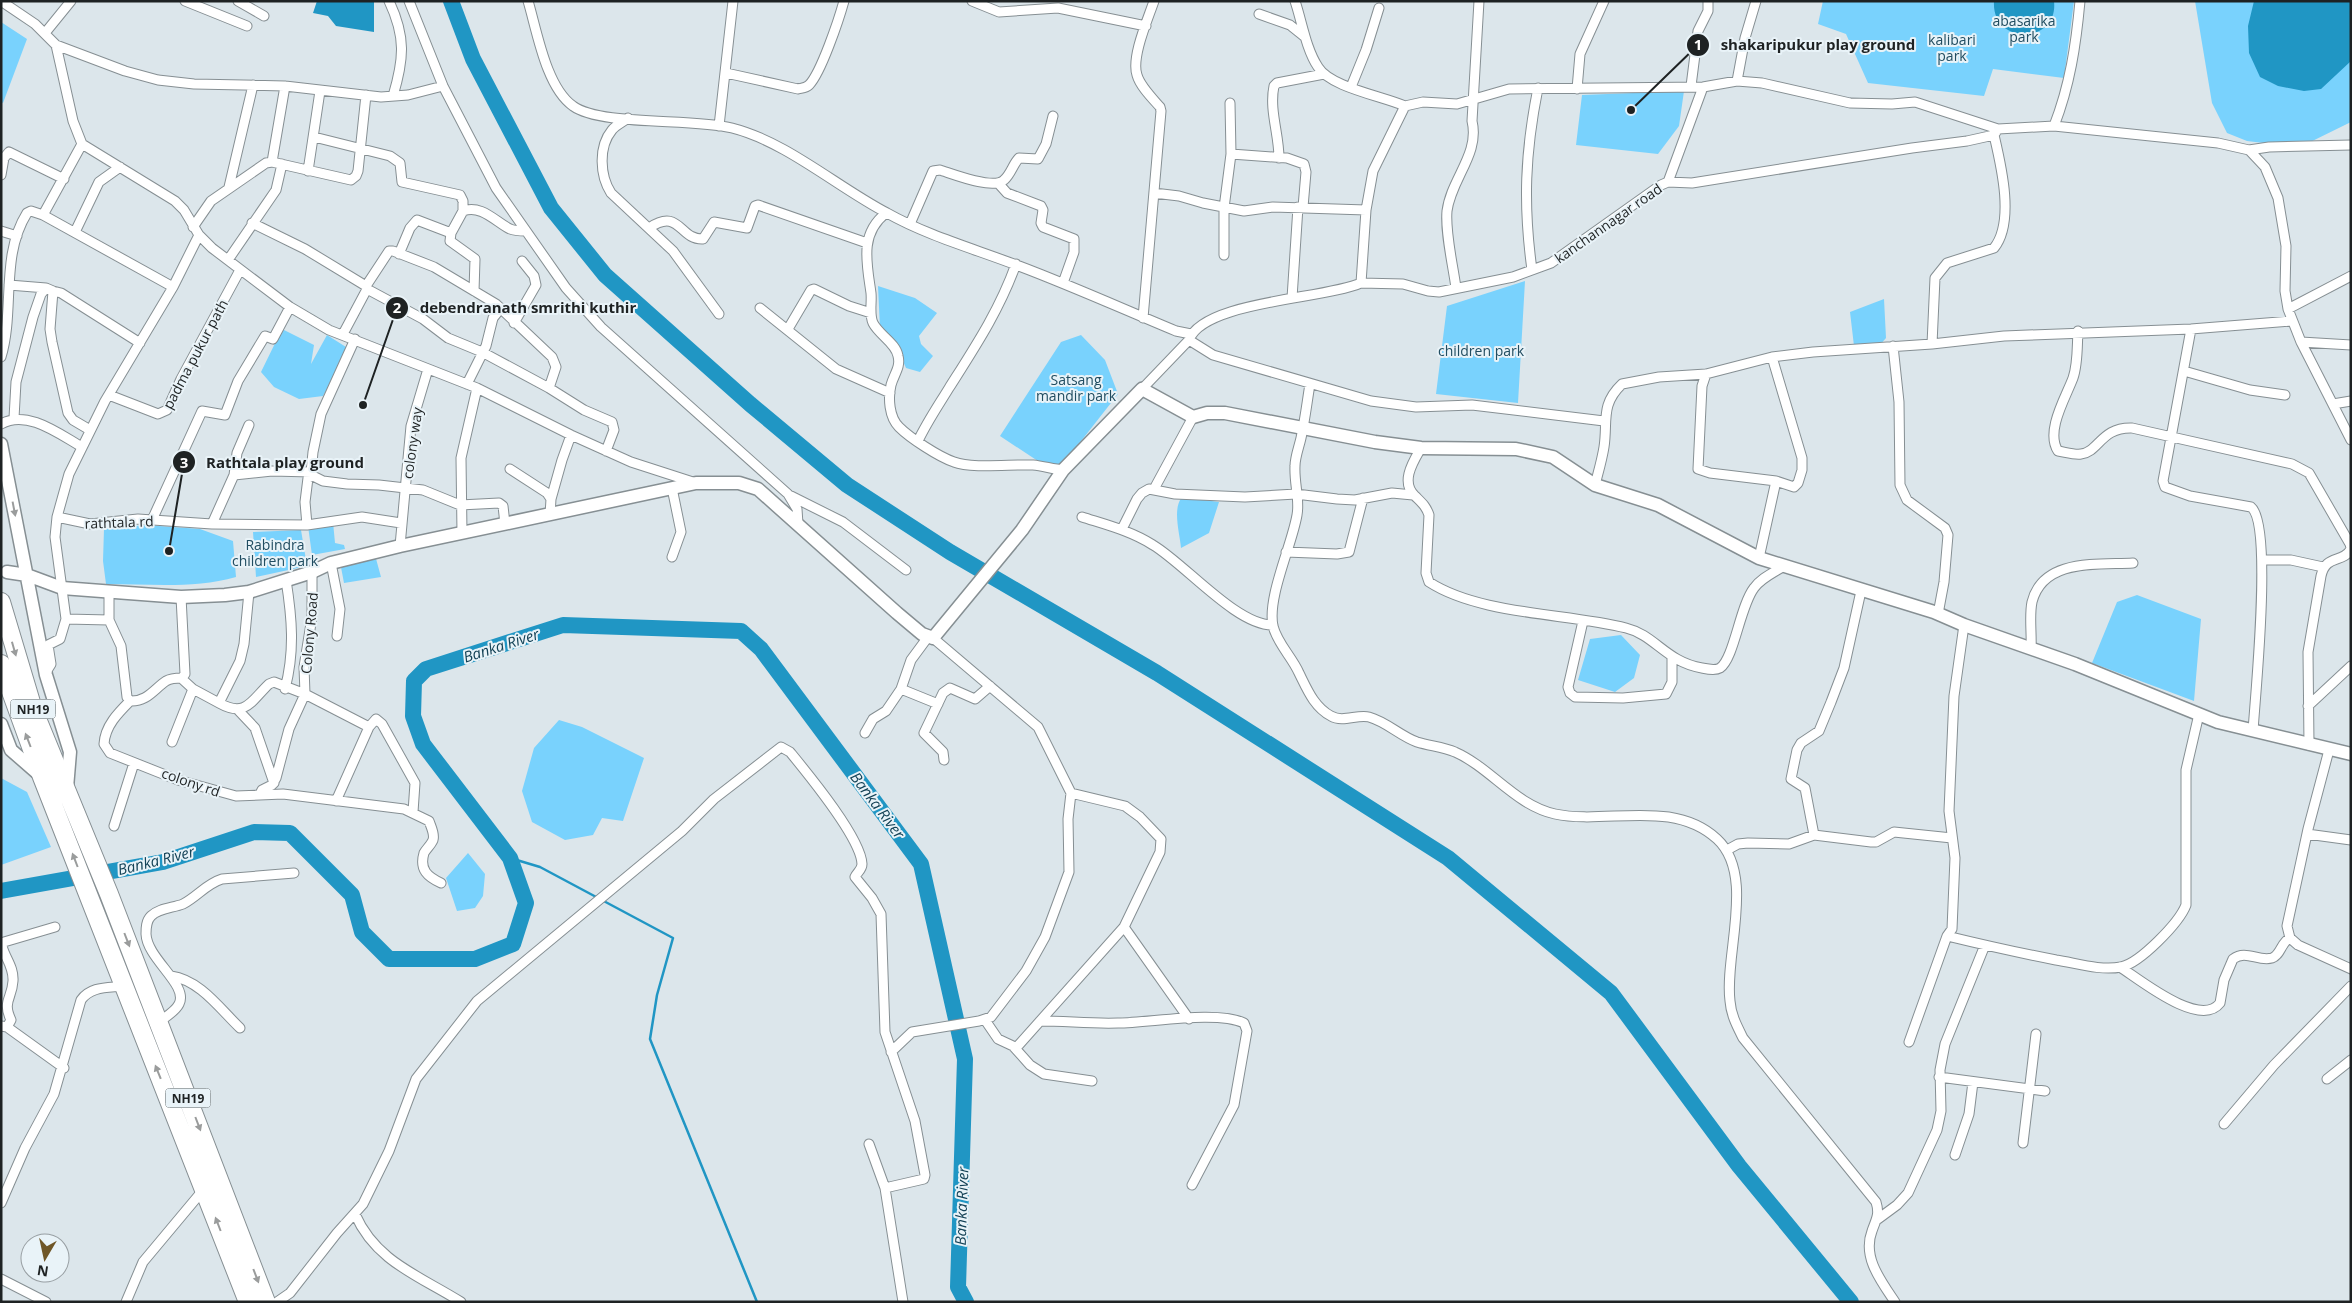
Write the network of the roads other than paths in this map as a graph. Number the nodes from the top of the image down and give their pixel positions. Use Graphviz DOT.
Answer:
graph roads {
  1 [pos="1,1"];
  2 [pos="72,1"];
  3 [pos="185,1"];
  4 [pos="238,1"];
  5 [pos="390,1"];
  6 [pos="409,1"];
  7 [pos="528,1"];
  8 [pos="733,1"];
  9 [pos="844,1"];
  10 [pos="972,1"];
  11 [pos="1154,1"];
  12 [pos="1295,1"];
  13 [pos="1479,1"];
  14 [pos="1604,1"];
  15 [pos="1708,1"];
  16 [pos="1756,1"];
  17 [pos="2080,1"];
  18 [pos="1379,8"];
  19 [pos="1259,14"];
  20 [pos="264,16"];
  21 [pos="248,26"];
  22 [pos="1146,26"];
  23 [pos="45,33"];
  24 [pos="1307,39"];
  25 [pos="56,45"];
  26 [pos="726,73"];
  27 [pos="1324,74"];
  28 [pos="1737,81"];
  29 [pos="253,85"];
  30 [pos="285,86"];
  31 [pos="443,86"];
  32 [pos="1691,86"];
  33 [pos="1350,87"];
  34 [pos="1703,87"];
  35 [pos="1538,88"];
  36 [pos="1577,89"];
  37 [pos="320,91"];
  38 [pos="366,95"];
  39 [pos="393,96"];
  40 [pos="1473,99"];
  41 [pos="1230,103"];
  42 [pos="1405,106"];
  43 [pos="1053,116"];
  44 [pos="628,118"];
  45 [pos="719,126"];
  46 [pos="2054,126"];
  47 [pos="1996,132"];
  48 [pos="314,137"];
  49 [pos="82,144"];
  50 [pos="2351,145"];
  51 [pos="359,147"];
  52 [pos="2249,150"];
  53 [pos="1231,154"];
  54 [pos="1278,158"];
  55 [pos="272,162"];
  56 [pos="282,164"];
  57 [pos="120,167"];
  58 [pos="308,171"];
  59 [pos="1,175"];
  60 [pos="64,179"];
  61 [pos="1668,182"];
  62 [pos="998,183"];
  63 [pos="229,188"];
  64 [pos="1154,193"];
  65 [pos="1301,207"];
  66 [pos="1224,208"];
  67 [pos="1366,210"];
  68 [pos="463,211"];
  69 [pos="886,213"];
  70 [pos="43,215"];
  71 [pos="252,223"];
  72 [pos="910,224"];
  73 [pos="193,227"];
  74 [pos="649,228"];
  75 [pos="526,231"];
  76 [pos="1,232"];
  77 [pos="75,232"];
  78 [pos="451,233"];
  79 [pos="199,235"];
  80 [pos="17,236"];
  81 [pos="867,243"];
  82 [pos="399,254"];
  83 [pos="1224,255"];
  84 [pos="228,260"];
  85 [pos="522,261"];
  86 [pos="1016,264"];
  87 [pos="240,270"];
  88 [pos="1532,270"];
  89 [pos="2351,276"];
  90 [pos="1063,283"];
  91 [pos="1360,283"];
  92 [pos="9,285"];
  93 [pos="172,286"];
  94 [pos="367,287"];
  95 [pos="1456,288"];
  96 [pos="49,290"];
  97 [pos="474,290"];
  98 [pos="1292,298"];
  99 [pos="290,307"];
  100 [pos="500,308"];
  101 [pos="760,308"];
  102 [pos="2288,309"];
  103 [pos="871,313"];
  104 [pos="718,314"];
  105 [pos="1143,318"];
  106 [pos="2292,321"];
  107 [pos="514,323"];
  108 [pos="788,329"];
  109 [pos="2191,329"];
  110 [pos="2078,332"];
  111 [pos="344,334"];
  112 [pos="1190,337"];
  113 [pos="140,342"];
  114 [pos="354,342"];
  115 [pos="2301,342"];
  116 [pos="1932,344"];
  117 [pos="2351,344"];
  118 [pos="1893,346"];
  119 [pos="482,352"];
  120 [pos="1,357"];
  121 [pos="1772,357"];
  122 [pos="428,369"];
  123 [pos="2184,371"];
  124 [pos="1706,374"];
  125 [pos="467,384"];
  126 [pos="1310,384"];
  127 [pos="477,388"];
  128 [pos="549,388"];
  129 [pos="1142,389"];
  130 [pos="890,393"];
  131 [pos="109,395"];
  132 [pos="2285,395"];
  133 [pos="2351,401"];
  134 [pos="2333,404"];
  135 [pos="1193,417"];
  136 [pos="14,418"];
  137 [pos="1604,421"];
  138 [pos="1,424"];
  139 [pos="249,425"];
  140 [pos="1303,426"];
  141 [pos="90,430"];
  142 [pos="571,436"];
  143 [pos="2172,436"];
  144 [pos="2351,440"];
  145 [pos="918,441"];
  146 [pos="1,444"];
  147 [pos="82,447"];
  148 [pos="1421,448"];
  149 [pos="606,451"];
  150 [pos="510,468"];
  151 [pos="1063,470"];
  152 [pos="312,474"];
  153 [pos="234,475"];
  154 [pos="1776,481"];
  155 [pos="696,483"];
  156 [pos="1595,486"];
  157 [pos="406,488"];
  158 [pos="672,488"];
  159 [pos="1154,489"];
  160 [pos="788,494"];
  161 [pos="1296,494"];
  162 [pos="1413,495"];
  163 [pos="1363,498"];
  164 [pos="551,499"];
  165 [pos="460,505"];
  166 [pos="550,515"];
  167 [pos="57,517"];
  168 [pos="1082,517"];
  169 [pos="152,520"];
  170 [pos="401,523"];
  171 [pos="212,524"];
  172 [pos="505,524"];
  173 [pos="798,524"];
  174 [pos="307,525"];
  175 [pos="1122,529"];
  176 [pos="462,533"];
  177 [pos="400,546"];
  178 [pos="2351,549"];
  179 [pos="1286,552"];
  180 [pos="672,557"];
  181 [pos="1759,558"];
  182 [pos="2262,560"];
  183 [pos="330,563"];
  184 [pos="2133,563"];
  185 [pos="1784,566"];
  186 [pos="2323,567"];
  187 [pos="906,570"];
  188 [pos="7,572"];
  189 [pos="312,572"];
  190 [pos="26,575"];
  191 [pos="286,580"];
  192 [pos="62,588"];
  193 [pos="110,590"];
  194 [pos="1861,591"];
  195 [pos="249,592"];
  196 [pos="181,597"];
  197 [pos="1,602"];
  198 [pos="1938,614"];
  199 [pos="66,619"];
  200 [pos="109,620"];
  201 [pos="1583,622"];
  202 [pos="1273,625"];
  203 [pos="1964,625"];
  204 [pos="337,636"];
  205 [pos="930,638"];
  206 [pos="2032,648"];
  207 [pos="1672,658"];
  208 [pos="1,664"];
  209 [pos="2351,666"];
  210 [pos="46,672"];
  211 [pos="181,678"];
  212 [pos="990,686"];
  213 [pos="193,689"];
  214 [pos="285,689"];
  215 [pos="900,689"];
  216 [pos="305,694"];
  217 [pos="130,701"];
  218 [pos="219,703"];
  219 [pos="938,704"];
  220 [pos="2308,706"];
  221 [pos="238,710"];
  222 [pos="2199,714"];
  223 [pos="1,724"];
  224 [pos="369,727"];
  225 [pos="2253,730"];
  226 [pos="865,732"];
  227 [pos="172,742"];
  228 [pos="2309,745"];
  229 [pos="2329,750"];
  230 [pos="2351,754"];
  231 [pos="944,760"];
  232 [pos="134,763"];
  233 [pos="42,777"];
  234 [pos="274,783"];
  235 [pos="66,790"];
  236 [pos="1071,793"];
  237 [pos="260,794"];
  238 [pos="336,801"];
  239 [pos="413,812"];
  240 [pos="114,826"];
  241 [pos="2307,834"];
  242 [pos="1814,835"];
  243 [pos="1952,838"];
  244 [pos="2351,840"];
  245 [pos="1727,850"];
  246 [pos="294,873"];
  247 [pos="441,883"];
  248 [pos="55,927"];
  249 [pos="1124,927"];
  250 [pos="1948,936"];
  251 [pos="2290,938"];
  252 [pos="1985,945"];
  253 [pos="2120,967"];
  254 [pos="2351,969"];
  255 [pos="171,976"];
  256 [pos="124,986"];
  257 [pos="2351,986"];
  258 [pos="1189,1018"];
  259 [pos="1040,1021"];
  260 [pos="159,1022"];
  261 [pos="984,1023"];
  262 [pos="4,1026"];
  263 [pos="240,1028"];
  264 [pos="2036,1034"];
  265 [pos="1909,1042"];
  266 [pos="1016,1048"];
  267 [pos="891,1052"];
  268 [pos="2351,1060"];
  269 [pos="64,1068"];
  270 [pos="1940,1077"];
  271 [pos="2327,1079"];
  272 [pos="1092,1082"];
  273 [pos="1973,1082"];
  274 [pos="2029,1089"];
  275 [pos="2045,1091"];
  276 [pos="2224,1124"];
  277 [pos="2023,1143"];
  278 [pos="869,1144"];
  279 [pos="1955,1155"];
  280 [pos="1192,1185"];
  281 [pos="885,1188"];
  282 [pos="204,1189"];
  283 [pos="1,1203"];
  284 [pos="355,1214"];
  285 [pos="1878,1219"];
  286 [pos="1,1279"];
  287 [pos="46,1302"];
  288 [pos="126,1302"];
  289 [pos="248,1302"];
  290 [pos="266,1302"];
  291 [pos="277,1302"];
  292 [pos="461,1302"];
  293 [pos="903,1302"];
  294 [pos="1895,1302"];
  1 -- 23 [label="street"];
  2 -- 23 [label="street"];
  3 -- 21 [label="street"];
  4 -- 20 [label="street"];
  5 -- 39 [label="street"];
  6 -- 31 [label="street"];
  7 -- 44 [label="street"];
  8 -- 26 [label="street"];
  9 -- 26 [label="street"];
  10 -- 22 [label="street"];
  11 -- 22 [label="street"];
  12 -- 24 [label="street"];
  13 -- 40 [label="street"];
  14 -- 36 [label="street"];
  15 -- 32 [label="street"];
  16 -- 28 [label="street"];
  17 -- 46 [label="street"];
  18 -- 33 [label="street"];
  19 -- 24 [label="street"];
  22 -- 64 [label="street"];
  23 -- 25 [label="street"];
  24 -- 27 [label="street"];
  25 -- 29 [label="street"];
  25 -- 49 [label="street"];
  26 -- 45 [label="street"];
  27 -- 33 [label="street"];
  27 -- 54 [label="street"];
  28 -- 34 [label="street"];
  28 -- 47 [label="street"];
  29 -- 30 [label="street"];
  29 -- 63 [label="street"];
  30 -- 37 [label="street"];
  30 -- 55 [label="street"];
  31 -- 39 [label="street"];
  31 -- 75 [label="street"];
  32 -- 34 [label="street"];
  32 -- 36 [label="street"];
  33 -- 42 [label="street"];
  34 -- 61 [label="street, kanchannagar road"];
  35 -- 36 [label="street"];
  35 -- 40 [label="street"];
  35 -- 88 [label="street"];
  37 -- 38 [label="street"];
  37 -- 48 [label="street"];
  38 -- 39 [label="street"];
  38 -- 51 [label="street"];
  40 -- 42 [label="street"];
  40 -- 95 [label="street"];
  41 -- 53 [label="street"];
  42 -- 67 [label="street"];
  43 -- 62 [label="street"];
  44 -- 45 [label="street"];
  44 -- 74 [label="street"];
  45 -- 69 [label="street"];
  46 -- 47 [label="street"];
  46 -- 52 [label="street"];
  47 -- 61 [label="street"];
  47 -- 116 [label="street"];
  48 -- 51 [label="street"];
  48 -- 58 [label="street"];
  49 -- 57 [label="street"];
  49 -- 60 [label="street"];
  50 -- 52 [label="street"];
  51 -- 58 [label="street"];
  51 -- 68 [label="street"];
  52 -- 102 [label="street"];
  53 -- 54 [label="street"];
  53 -- 66 [label="street"];
  54 -- 65 [label="street"];
  55 -- 56 [label="street"];
  55 -- 63 [label="street"];
  56 -- 58 [label="street"];
  56 -- 71 [label="street"];
  57 -- 73 [label="street"];
  57 -- 77 [label="street"];
  59 -- 60 [label="street"];
  60 -- 70 [label="street"];
  61 -- 88 [label="street, kanchannagar road"];
  62 -- 72 [label="street"];
  62 -- 90 [label="street"];
  63 -- 73 [label="street"];
  64 -- 66 [label="street"];
  64 -- 105 [label="street"];
  65 -- 66 [label="street"];
  65 -- 67 [label="street"];
  65 -- 98 [label="street"];
  66 -- 83 [label="street"];
  67 -- 91 [label="street"];
  68 -- 75 [label="street"];
  68 -- 78 [label="street"];
  69 -- 72 [label="street"];
  69 -- 81 [label="street"];
  70 -- 77 [label="street"];
  70 -- 80 [label="street"];
  71 -- 84 [label="street"];
  71 -- 94 [label="street"];
  72 -- 86 [label="street"];
  73 -- 79 [label="street"];
  74 -- 81 [label="street"];
  74 -- 104 [label="street"];
  75 -- 160 [label="street"];
  76 -- 80 [label="street"];
  77 -- 93 [label="street"];
  78 -- 82 [label="street"];
  78 -- 97 [label="street"];
  79 -- 84 [label="street"];
  79 -- 93 [label="street"];
  80 -- 92 [label="street"];
  81 -- 103 [label="street"];
  82 -- 94 [label="street"];
  82 -- 97 [label="street"];
  84 -- 87 [label="street"];
  85 -- 107 [label="street"];
  86 -- 90 [label="street"];
  86 -- 145 [label="street"];
  87 -- 99 [label="street"];
  87 -- 131 [label="street, padma pukur path"];
  88 -- 95 [label="street, kanchannagar road"];
  89 -- 102 [label="street"];
  90 -- 105 [label="street"];
  91 -- 95 [label="street, kanchannagar road"];
  91 -- 98 [label="street, kanchannagar road"];
  92 -- 96 [label="street"];
  92 -- 120 [label="street"];
  93 -- 113 [label="street"];
  94 -- 111 [label="street"];
  94 -- 119 [label="street"];
  96 -- 113 [label="street"];
  96 -- 136 [label="street"];
  96 -- 141 [label="street"];
  97 -- 100 [label="street"];
  98 -- 112 [label="street, kanchannagar road"];
  99 -- 111 [label="street"];
  99 -- 169 [label="street"];
  100 -- 107 [label="street"];
  100 -- 119 [label="street"];
  101 -- 108 [label="street"];
  102 -- 106 [label="street"];
  103 -- 108 [label="street"];
  103 -- 130 [label="street"];
  105 -- 112 [label="street"];
  106 -- 109 [label="street"];
  106 -- 115 [label="street"];
  107 -- 128 [label="street"];
  108 -- 130 [label="street"];
  109 -- 110 [label="street"];
  109 -- 123 [label="street"];
  110 -- 116 [label="street"];
  110 -- 143 [label="street"];
  111 -- 114 [label="street"];
  112 -- 126 [label="street"];
  112 -- 129 [label="street, kanchannagar road"];
  113 -- 131 [label="street"];
  114 -- 122 [label="street"];
  114 -- 152 [label="street"];
  115 -- 117 [label="street"];
  115 -- 134 [label="street"];
  116 -- 118 [label="street"];
  118 -- 121 [label="street"];
  118 -- 198 [label="street"];
  119 -- 125 [label="street"];
  119 -- 128 [label="street"];
  121 -- 124 [label="street"];
  121 -- 154 [label="street"];
  122 -- 125 [label="street"];
  122 -- 157 [label="street, colony way"];
  123 -- 132 [label="street"];
  123 -- 143 [label="street"];
  124 -- 137 [label="street"];
  124 -- 154 [label="street"];
  125 -- 127 [label="street"];
  126 -- 137 [label="street"];
  126 -- 140 [label="street"];
  127 -- 142 [label="street"];
  127 -- 165 [label="street"];
  128 -- 149 [label="street"];
  129 -- 135 [label="main road"];
  129 -- 151 [label="main road"];
  130 -- 145 [label="street"];
  131 -- 141 [label="street"];
  133 -- 134 [label="street"];
  134 -- 144 [label="street"];
  135 -- 140 [label="main road"];
  135 -- 159 [label="street"];
  136 -- 138 [label="street"];
  136 -- 147 [label="street"];
  137 -- 156 [label="street"];
  139 -- 153 [label="street"];
  140 -- 148 [label="main road"];
  140 -- 161 [label="street"];
  141 -- 147 [label="street"];
  142 -- 149 [label="street"];
  142 -- 164 [label="street"];
  143 -- 178 [label="street"];
  143 -- 182 [label="street"];
  145 -- 151 [label="street"];
  146 -- 190 [label="main road, one-way"];
  147 -- 167 [label="street"];
  148 -- 156 [label="main road"];
  148 -- 162 [label="street"];
  149 -- 155 [label="street"];
  150 -- 164 [label="street"];
  151 -- 205 [label="main road"];
  152 -- 153 [label="street"];
  152 -- 157 [label="street"];
  152 -- 174 [label="street"];
  153 -- 171 [label="street"];
  154 -- 181 [label="street"];
  155 -- 158 [label="main road"];
  155 -- 173 [label="main road"];
  156 -- 181 [label="main road"];
  157 -- 165 [label="street, colony way"];
  157 -- 170 [label="street, colony way"];
  158 -- 166 [label="main road"];
  158 -- 180 [label="street"];
  159 -- 161 [label="street"];
  159 -- 175 [label="street"];
  160 -- 173 [label="street"];
  160 -- 187 [label="street"];
  161 -- 163 [label="street"];
  161 -- 179 [label="street"];
  162 -- 163 [label="street"];
  162 -- 201 [label="street"];
  163 -- 179 [label="street"];
  164 -- 166 [label="street"];
  165 -- 172 [label="street, colony way"];
  165 -- 176 [label="street"];
  166 -- 172 [label="main road"];
  167 -- 169 [label="street, rathtala rd"];
  167 -- 192 [label="street"];
  168 -- 175 [label="street"];
  169 -- 171 [label="street, rathtala rd"];
  170 -- 174 [label="street, rathtala rd"];
  170 -- 177 [label="street, colony way"];
  171 -- 174 [label="street, rathtala rd"];
  172 -- 176 [label="main road"];
  173 -- 205 [label="main road"];
  175 -- 202 [label="street"];
  176 -- 177 [label="main road"];
  177 -- 183 [label="main road"];
  178 -- 186 [label="street"];
  179 -- 202 [label="street"];
  181 -- 185 [label="main road"];
  182 -- 186 [label="street"];
  182 -- 225 [label="street"];
  183 -- 189 [label="main road"];
  183 -- 204 [label="street"];
  184 -- 206 [label="street"];
  185 -- 194 [label="main road"];
  185 -- 207 [label="street"];
  186 -- 220 [label="street"];
  188 -- 190 [label="main road"];
  189 -- 191 [label="main road"];
  189 -- 216 [label="street, Colony Road"];
  190 -- 192 [label="main road"];
  190 -- 210 [label="main road"];
  191 -- 195 [label="main road"];
  191 -- 214 [label="street"];
  192 -- 193 [label="main road"];
  192 -- 199 [label="street"];
  193 -- 196 [label="main road"];
  193 -- 200 [label="street"];
  194 -- 198 [label="main road"];
  194 -- 242 [label="street"];
  195 -- 196 [label="main road"];
  195 -- 218 [label="street"];
  196 -- 211 [label="street"];
  197 -- 235 [label="highway, NH19, one-way"];
  198 -- 203 [label="main road"];
  199 -- 200 [label="street"];
  199 -- 210 [label="street"];
  200 -- 217 [label="street"];
  201 -- 207 [label="street"];
  201 -- 207 [label="street"];
  202 -- 245 [label="street"];
  203 -- 206 [label="main road"];
  203 -- 243 [label="street"];
  205 -- 212 [label="street"];
  205 -- 215 [label="street"];
  206 -- 222 [label="main road"];
  233 -- 208 [label="highway, NH19, one-way"];
  209 -- 220 [label="street"];
  210 -- 235 [label="main road"];
  211 -- 213 [label="street"];
  211 -- 217 [label="street"];
  212 -- 219 [label="street"];
  212 -- 236 [label="street"];
  213 -- 218 [label="street"];
  213 -- 227 [label="street"];
  214 -- 216 [label="street, Colony Road"];
  214 -- 221 [label="street, Colony Road"];
  215 -- 219 [label="street"];
  215 -- 226 [label="street"];
  216 -- 224 [label="street, Colony Road"];
  216 -- 234 [label="street, Colony Road"];
  217 -- 232 [label="street, colony rd"];
  218 -- 221 [label="street"];
  219 -- 231 [label="street"];
  220 -- 228 [label="street"];
  221 -- 234 [label="street"];
  222 -- 225 [label="main road"];
  222 -- 253 [label="street"];
  223 -- 233 [label="main road"];
  224 -- 238 [label="street"];
  224 -- 239 [label="street"];
  225 -- 228 [label="main road"];
  228 -- 229 [label="main road"];
  229 -- 230 [label="main road"];
  229 -- 241 [label="street"];
  232 -- 237 [label="street, colony rd"];
  232 -- 240 [label="street"];
  256 -- 233 [label="highway, NH19, one-way"];
  234 -- 237 [label="street"];
  235 -- 260 [label="highway, NH19, one-way"];
  236 -- 249 [label="street"];
  236 -- 261 [label="street"];
  237 -- 238 [label="street, colony rd"];
  238 -- 239 [label="street, colony rd"];
  239 -- 247 [label="street, colony rd"];
  241 -- 244 [label="street"];
  241 -- 251 [label="street"];
  242 -- 243 [label="street"];
  242 -- 245 [label="street"];
  243 -- 250 [label="street"];
  245 -- 285 [label="street"];
  246 -- 255 [label="street"];
  248 -- 262 [label="street"];
  249 -- 258 [label="street"];
  249 -- 259 [label="street"];
  250 -- 252 [label="street"];
  250 -- 265 [label="street"];
  251 -- 253 [label="street"];
  251 -- 254 [label="street"];
  252 -- 253 [label="street"];
  252 -- 270 [label="street"];
  255 -- 260 [label="street"];
  255 -- 263 [label="street"];
  256 -- 269 [label="street"];
  282 -- 256 [label="highway, NH19, one-way"];
  257 -- 276 [label="street"];
  258 -- 259 [label="street"];
  258 -- 280 [label="street"];
  259 -- 266 [label="street"];
  260 -- 290 [label="highway, NH19, one-way"];
  261 -- 266 [label="street"];
  261 -- 267 [label="street"];
  262 -- 269 [label="street"];
  264 -- 274 [label="street"];
  266 -- 272 [label="street"];
  267 -- 281 [label="street"];
  267 -- 284 [label="street"];
  268 -- 271 [label="street"];
  269 -- 283 [label="street"];
  270 -- 273 [label="street"];
  270 -- 285 [label="street"];
  273 -- 274 [label="street"];
  273 -- 279 [label="street"];
  274 -- 275 [label="street"];
  274 -- 277 [label="street"];
  278 -- 281 [label="street"];
  281 -- 293 [label="street"];
  282 -- 288 [label="street"];
  289 -- 282 [label="highway, NH19, one-way"];
  284 -- 291 [label="street"];
  284 -- 292 [label="street"];
  285 -- 294 [label="street"];
  286 -- 287 [label="street"];
}
